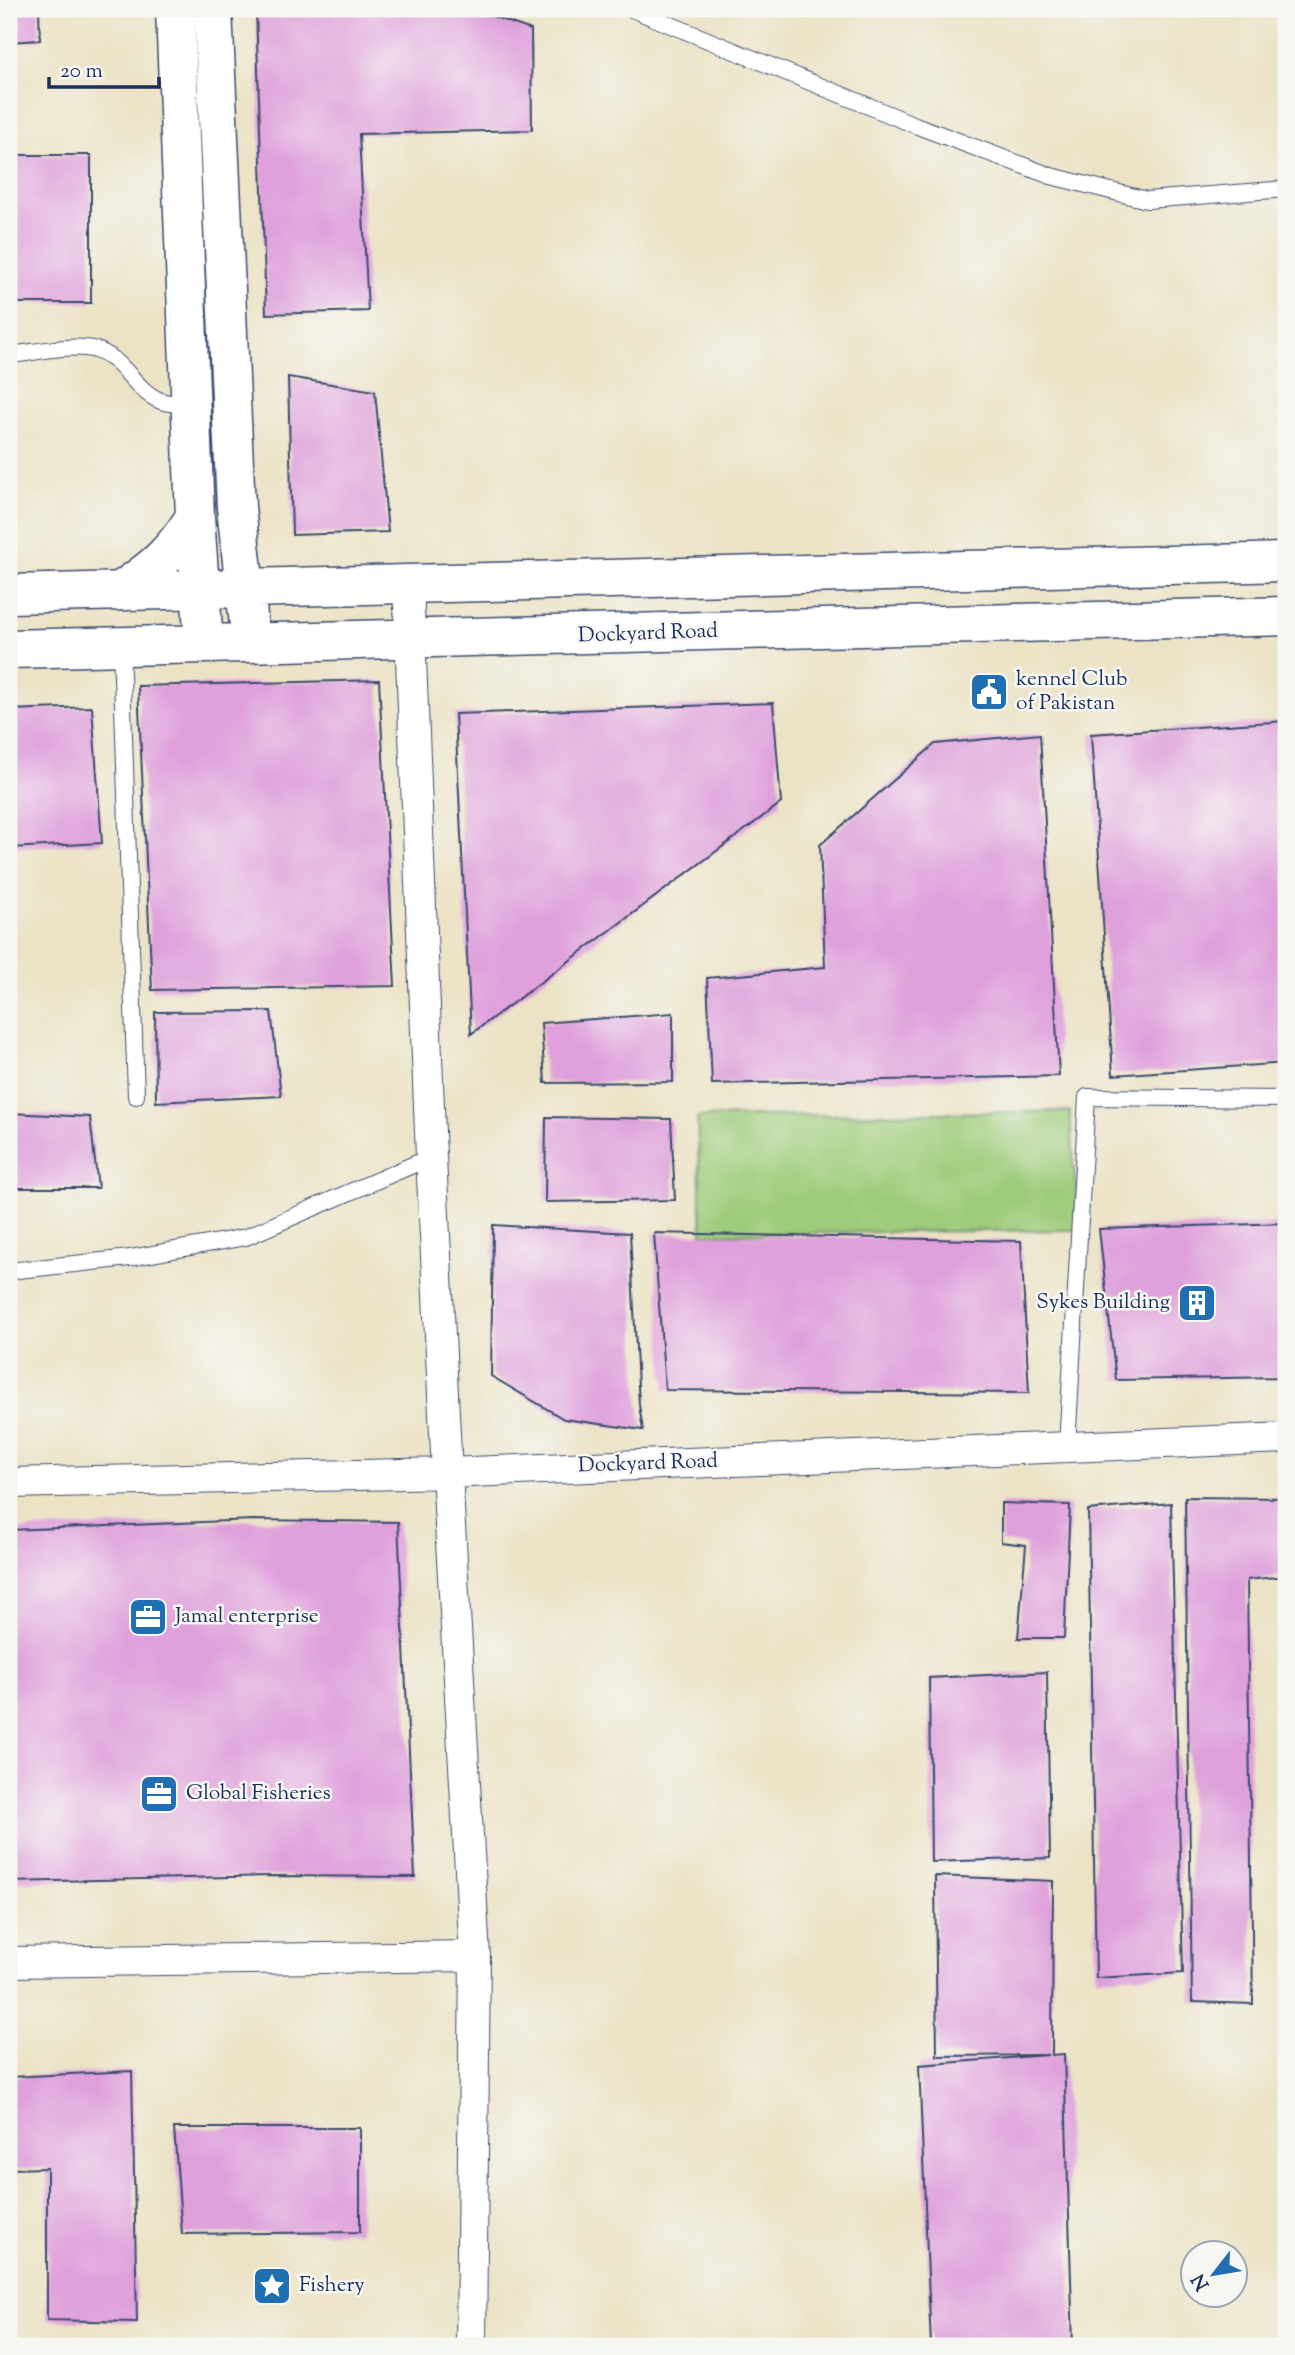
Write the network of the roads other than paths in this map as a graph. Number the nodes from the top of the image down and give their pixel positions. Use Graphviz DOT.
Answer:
graph roads {
  1 [pos="175,9"];
  2 [pos="214,9"];
  3 [pos="632,9"];
  4 [pos="1286,190"];
  5 [pos="9,355"];
  6 [pos="191,404"];
  7 [pos="236,507"];
  8 [pos="195,517"];
  9 [pos="1286,562"];
  10 [pos="408,583"];
  11 [pos="312,585"];
  12 [pos="246,586"];
  13 [pos="200,588"];
  14 [pos="122,590"];
  15 [pos="9,593"];
  16 [pos="1286,617"];
  17 [pos="411,640"];
  18 [pos="204,643"];
  19 [pos="251,643"];
  20 [pos="121,646"];
  21 [pos="9,649"];
  22 [pos="136,1096"];
  23 [pos="1286,1099"];
  24 [pos="431,1157"];
  25 [pos="9,1271"];
  26 [pos="1286,1438"];
  27 [pos="1067,1446"];
  28 [pos="447,1473"];
  29 [pos="9,1483"];
  30 [pos="475,1956"];
  31 [pos="9,1962"];
  32 [pos="471,2346"];
  1 -- 6 [label="street"];
  2 -- 7 [label="street"];
  3 -- 4 [label="lane"];
  5 -- 6 [label="lane"];
  6 -- 8 [label="street"];
  7 -- 11 [label="street"];
  7 -- 12 [label="street"];
  8 -- 13 [label="street"];
  8 -- 14 [label="street"];
  9 -- 10 [label="street"];
  10 -- 11 [label="street"];
  10 -- 17 [label="street"];
  11 -- 12 [label="street"];
  12 -- 13 [label="street"];
  12 -- 19 [label="street"];
  13 -- 14 [label="street"];
  13 -- 18 [label="street"];
  14 -- 15 [label="street"];
  16 -- 17 [label="street, Dockyard Road"];
  17 -- 19 [label="street, Dockyard Road"];
  17 -- 24 [label="street"];
  18 -- 19 [label="street, Dockyard Road"];
  18 -- 20 [label="street, Dockyard Road"];
  20 -- 21 [label="street, Dockyard Road"];
  20 -- 22 [label="lane"];
  23 -- 27 [label="lane"];
  24 -- 25 [label="lane"];
  24 -- 28 [label="street"];
  26 -- 27 [label="street, Dockyard Road"];
  27 -- 28 [label="street, Dockyard Road"];
  28 -- 29 [label="street, Dockyard Road"];
  28 -- 30 [label="street"];
  30 -- 31 [label="street"];
  30 -- 32 [label="street"];
}
